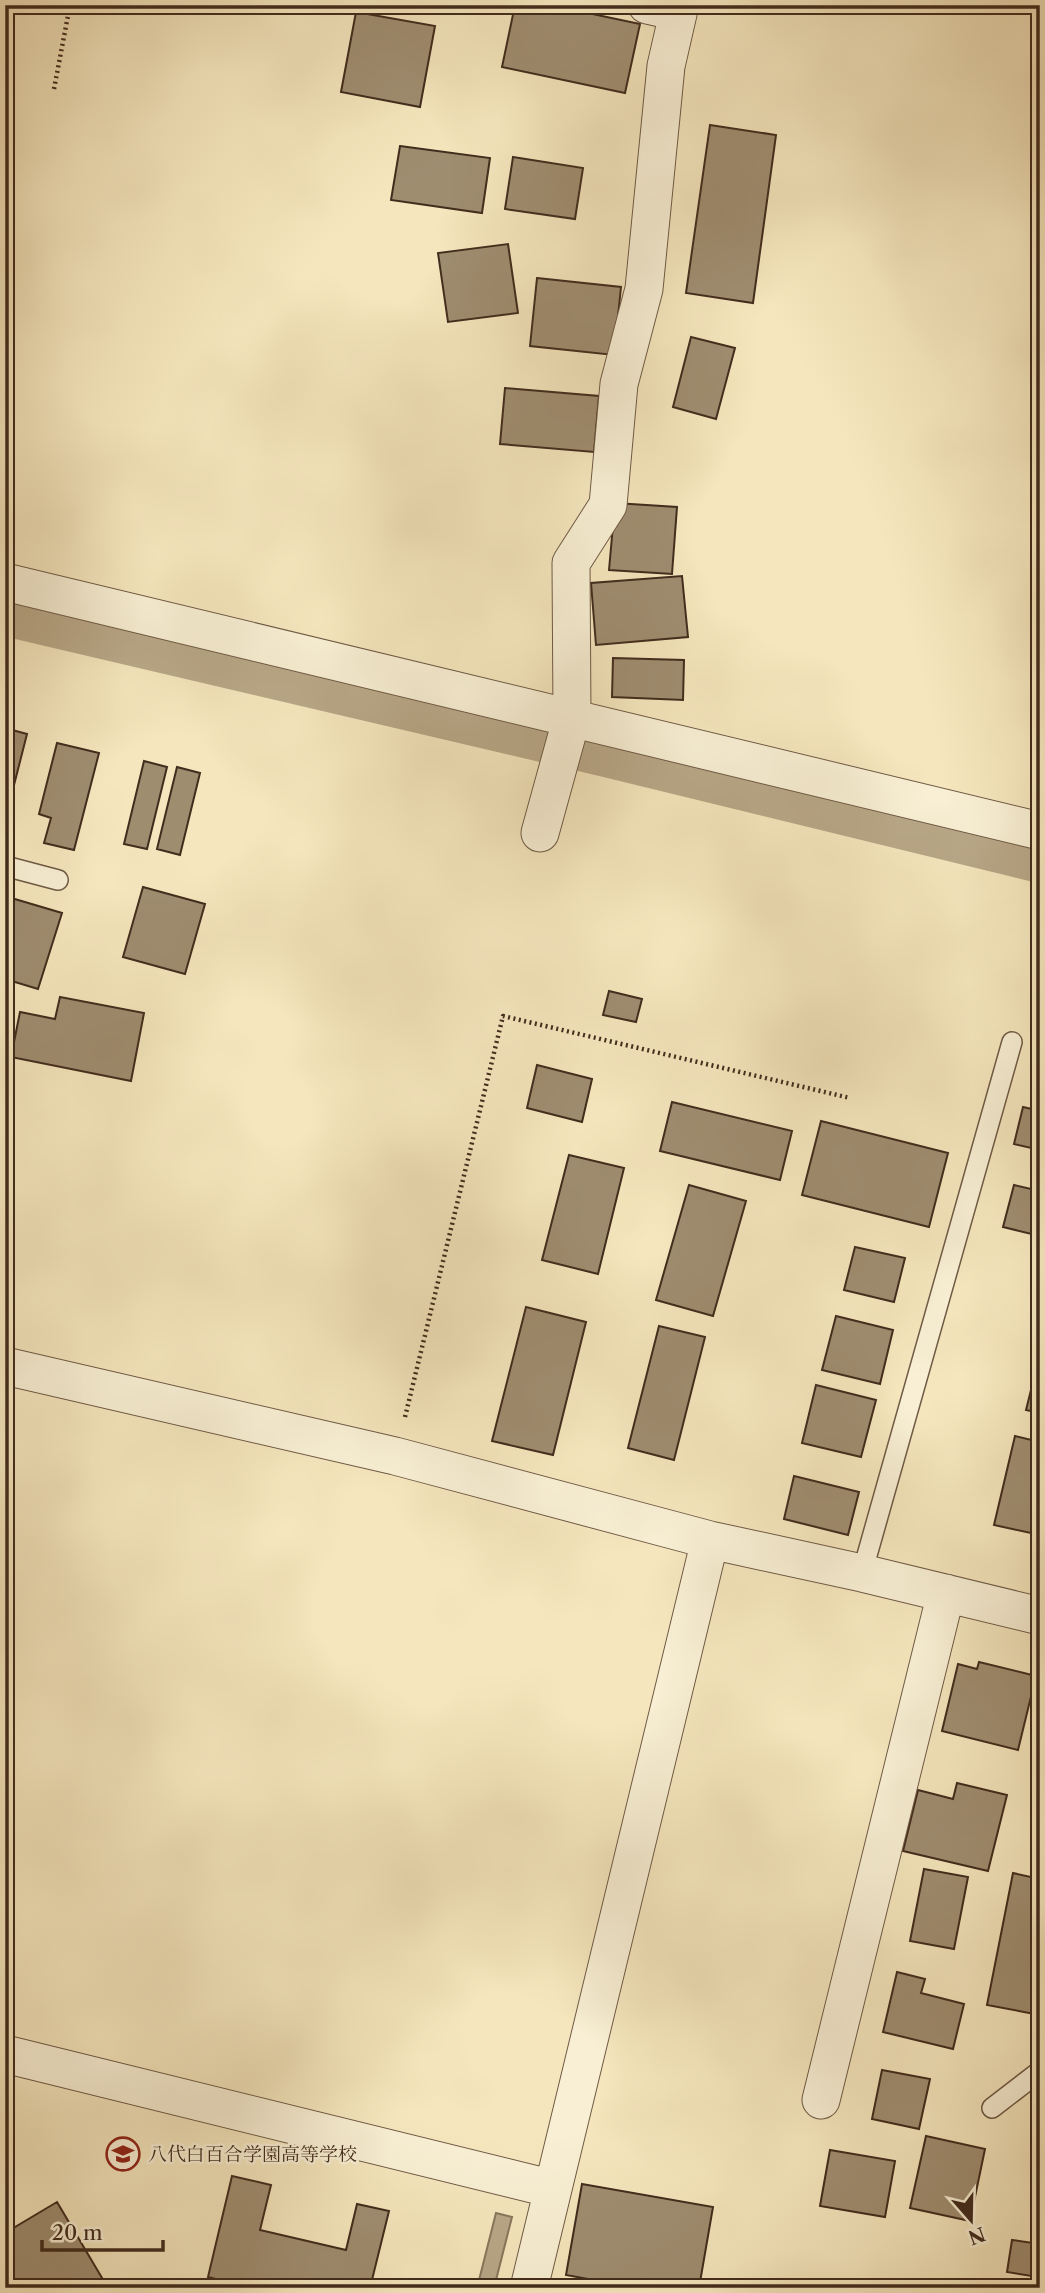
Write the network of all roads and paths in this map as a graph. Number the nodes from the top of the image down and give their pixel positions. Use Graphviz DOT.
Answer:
graph roads {
  1 [pos="70,5"];
  2 [pos="668,8"];
  3 [pos="54,89"];
  4 [pos="1040,560"];
  5 [pos="5,582"];
  6 [pos="572,717"];
  7 [pos="1036,830"];
  8 [pos="540,832"];
  9 [pos="5,866"];
  10 [pos="58,880"];
  11 [pos="1012,1042"];
  12 [pos="849,1098"];
  13 [pos="5,1366"];
  14 [pos="395,1456"];
  15 [pos="710,1539"];
  16 [pos="862,1573"];
  17 [pos="946,1593"];
  18 [pos="1040,1616"];
  19 [pos="5,2054"];
  20 [pos="1040,2071"];
  21 [pos="821,2101"];
  22 [pos="992,2108"];
  23 [pos="553,2189"];
  24 [pos="529,2288"];
  1 -- 3 [label="path"];
  2 -- 6 [label="street"];
  4 -- 7 [label="path"];
  5 -- 6 [label="street"];
  6 -- 7 [label="street"];
  6 -- 8 [label="street"];
  9 -- 10 [label="lane"];
  11 -- 16 [label="lane"];
  12 -- 14 [label="path"];
  13 -- 14 [label="street"];
  14 -- 15 [label="street"];
  15 -- 16 [label="street"];
  15 -- 23 [label="street"];
  16 -- 17 [label="street"];
  17 -- 18 [label="street"];
  17 -- 21 [label="street"];
  19 -- 23 [label="street"];
  20 -- 22 [label="lane"];
  23 -- 24 [label="street"];
}
